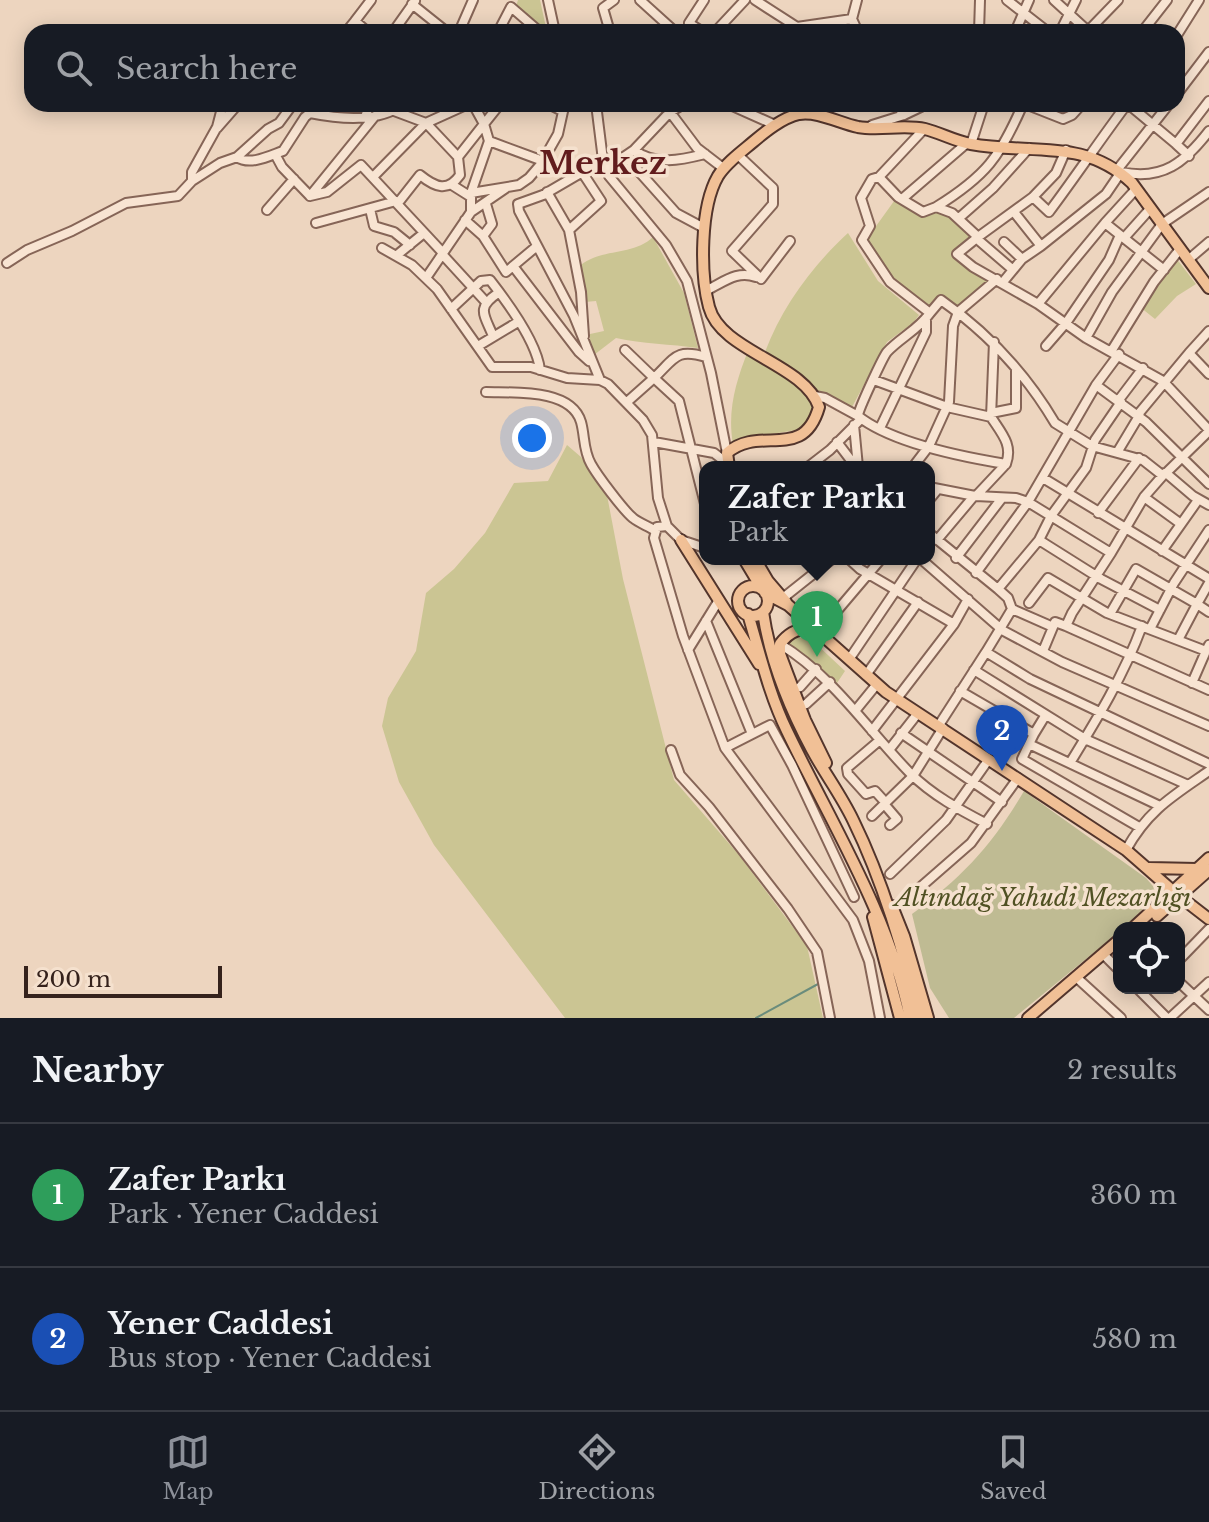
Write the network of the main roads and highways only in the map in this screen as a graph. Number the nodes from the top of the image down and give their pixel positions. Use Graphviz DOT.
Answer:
graph roads {
  1 [pos="1209,288"];
  2 [pos="728,461"];
  3 [pos="681,540"];
  4 [pos="744,565"];
  5 [pos="748,565"];
  6 [pos="760,565"];
  7 [pos="764,591"];
  8 [pos="742,592"];
  9 [pos="784,602"];
  10 [pos="764,611"];
  11 [pos="748,614"];
  12 [pos="819,632"];
  13 [pos="764,672"];
  14 [pos="840,794"];
  15 [pos="1209,858"];
  16 [pos="1149,868"];
  17 [pos="1203,870"];
  18 [pos="861,877"];
  19 [pos="880,884"];
  20 [pos="1180,892"];
  21 [pos="1163,903"];
  22 [pos="1209,919"];
  23 [pos="1140,922"];
  24 [pos="1148,922"];
  25 [pos="892,940"];
  26 [pos="1113,947"];
  27 [pos="1113,951"];
  28 [pos="1105,956"];
  29 [pos="1078,979"];
  30 [pos="900,1018"];
  31 [pos="910,1018"];
  32 [pos="918,1018"];
  33 [pos="928,1018"];
  34 [pos="1028,1018"];
  35 [pos="1036,1018"];
  1 -- 2 [label="main road"];
  3 -- 13 [label="main road"];
  4 -- 8 [label="main road"];
  5 -- 7 [label="main road"];
  6 -- 9 [label="main road"];
  7 -- 8 [label="main road"];
  7 -- 9 [label="main road"];
  7 -- 10 [label="main road"];
  8 -- 11 [label="main road"];
  9 -- 10 [label="main road"];
  9 -- 12 [label="main road"];
  10 -- 11 [label="main road"];
  10 -- 14 [label="main road"];
  11 -- 13 [label="main road"];
  12 -- 14 [label="main road"];
  12 -- 16 [label="main road"];
  13 -- 18 [label="main road"];
  14 -- 19 [label="main road"];
  15 -- 17 [label="main road"];
  16 -- 17 [label="main road"];
  16 -- 20 [label="main road"];
  16 -- 21 [label="main road"];
  17 -- 20 [label="main road"];
  18 -- 25 [label="main road"];
  18 -- 30 [label="main road"];
  19 -- 25 [label="main road"];
  19 -- 33 [label="main road"];
  20 -- 21 [label="main road"];
  20 -- 22 [label="main road"];
  20 -- 22 [label="main road"];
  20 -- 24 [label="main road"];
  21 -- 23 [label="main road"];
  25 -- 31 [label="main road"];
  25 -- 32 [label="main road"];
  26 -- 28 [label="main road"];
  27 -- 28 [label="main road"];
  28 -- 29 [label="main road"];
  29 -- 34 [label="main road"];
  29 -- 35 [label="main road"];
}
